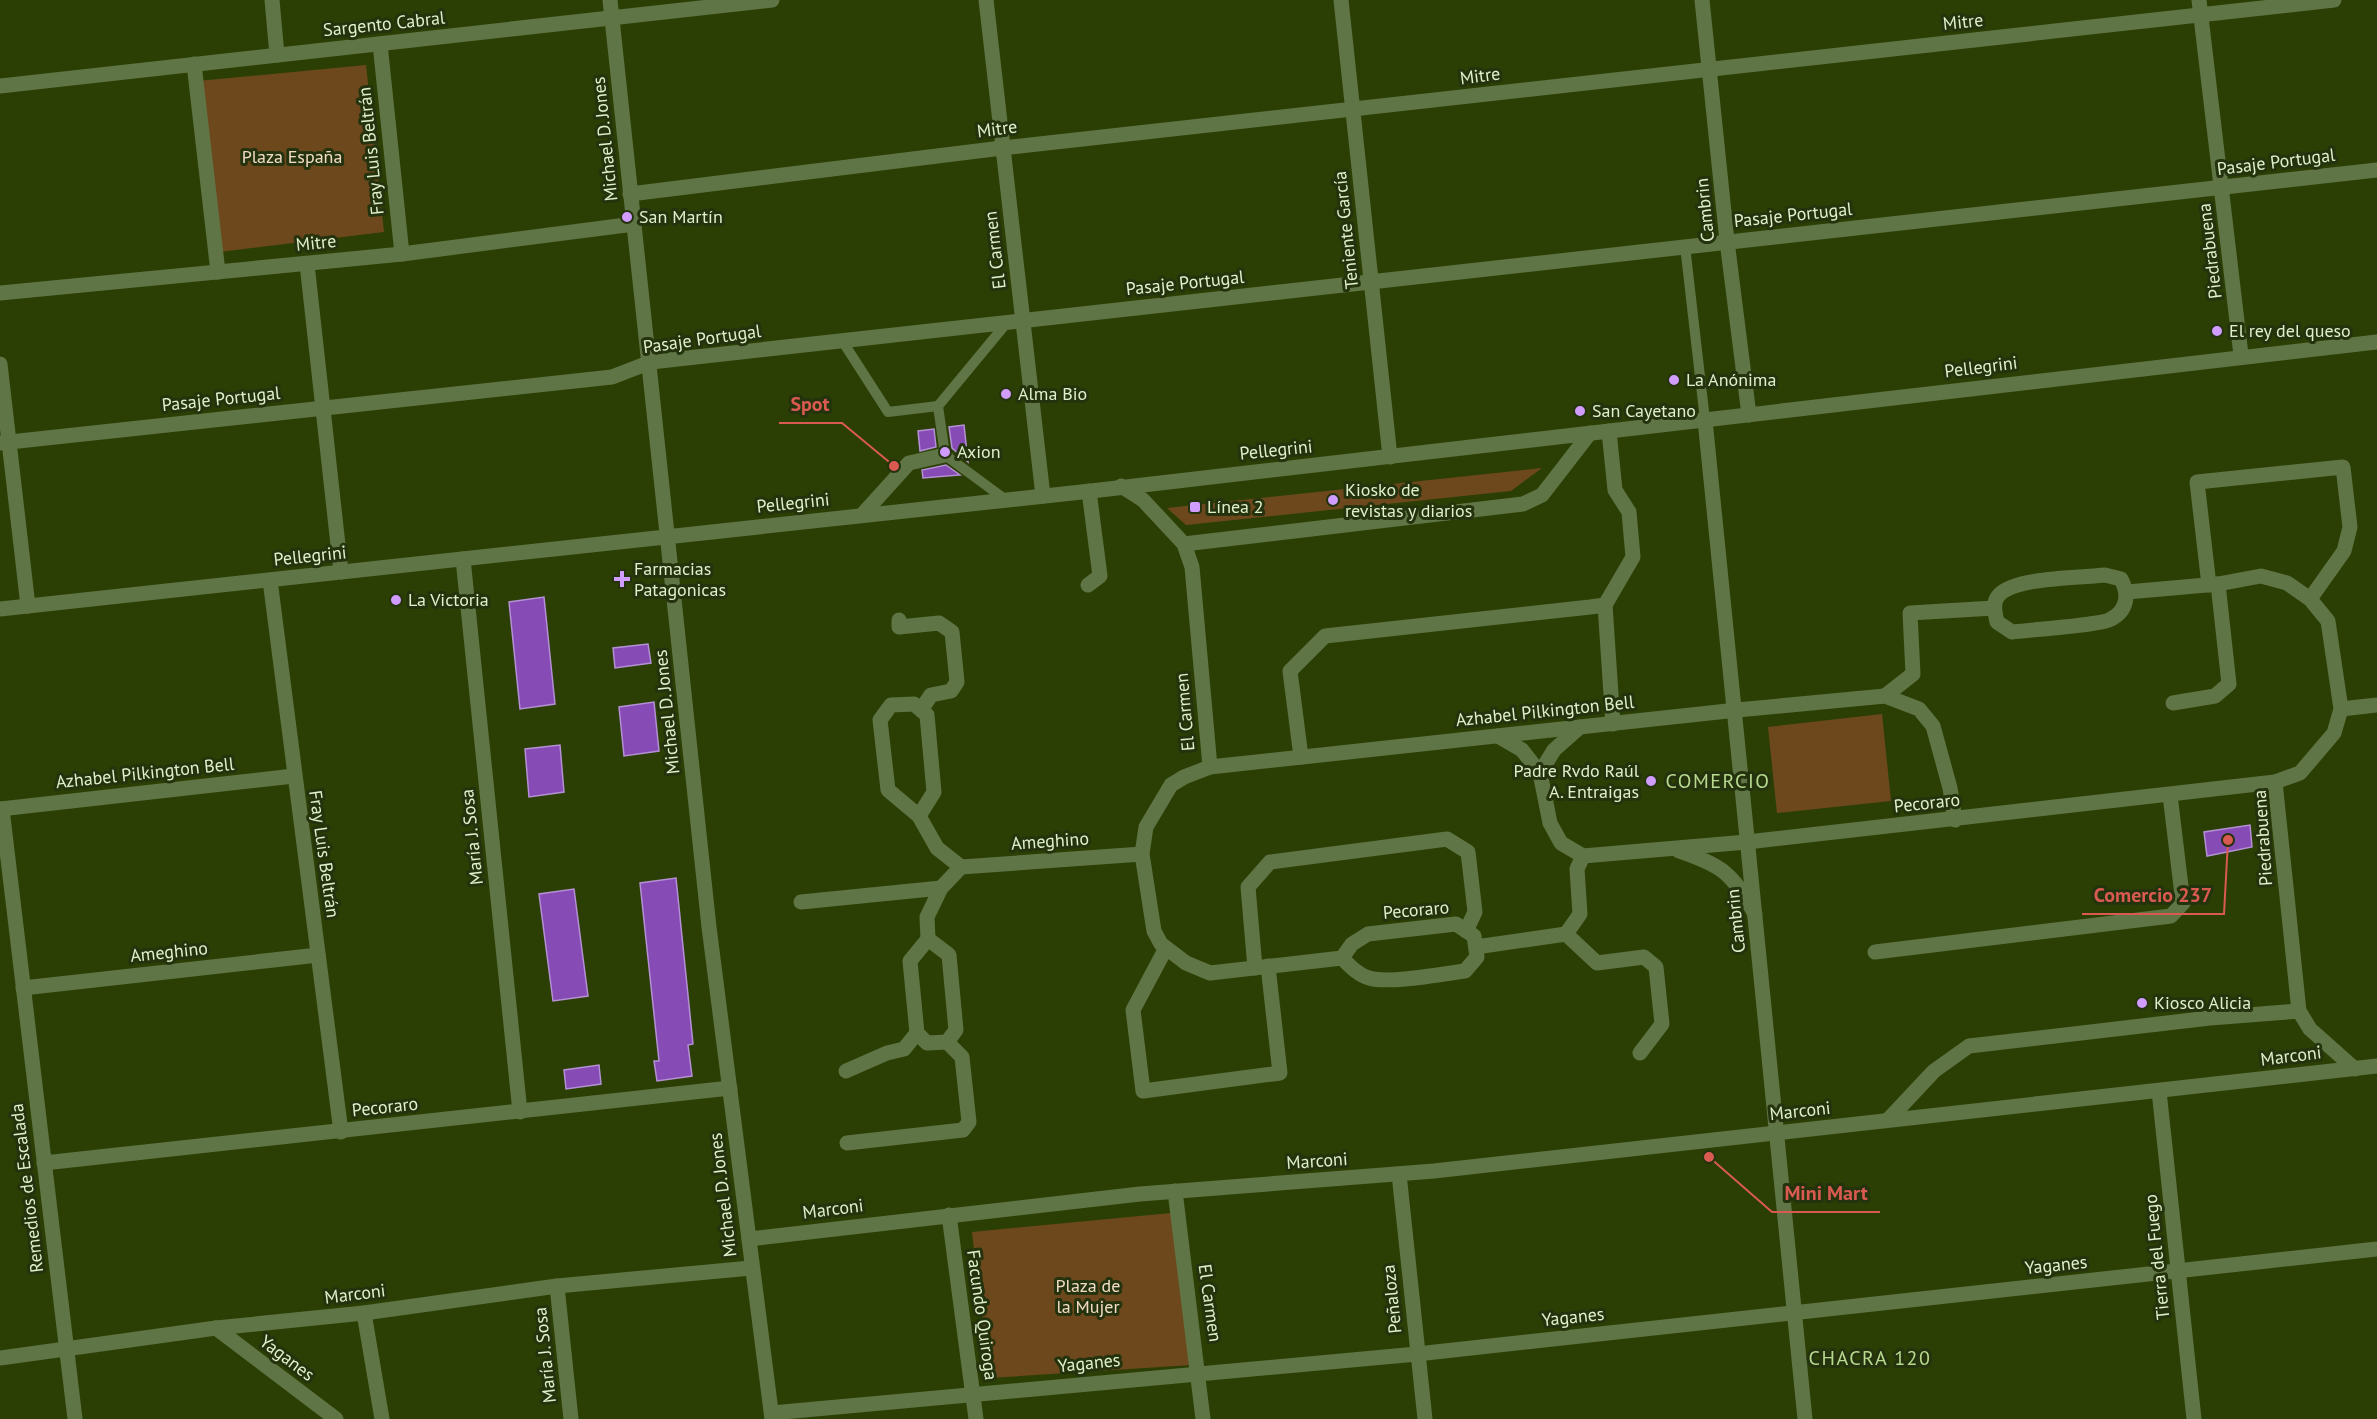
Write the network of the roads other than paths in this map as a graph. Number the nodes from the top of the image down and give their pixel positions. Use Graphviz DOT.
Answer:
graph roads {
  1 [pos="272,0"];
  2 [pos="610,0"];
  3 [pos="772,0"];
  4 [pos="986,0"];
  5 [pos="1341,0"];
  6 [pos="1702,0"];
  7 [pos="2334,0"];
  8 [pos="2200,7"];
  9 [pos="612,18"];
  10 [pos="380,44"];
  11 [pos="277,55"];
  12 [pos="194,64"];
  13 [pos="1710,69"];
  14 [pos="0,86"];
  15 [pos="1353,110"];
  16 [pos="1002,148"];
  17 [pos="2377,170"];
  18 [pos="2222,188"];
  19 [pos="630,194"];
  20 [pos="634,224"];
  21 [pos="1727,241"];
  22 [pos="1685,246"];
  23 [pos="402,254"];
  24 [pos="307,264"];
  25 [pos="218,272"];
  26 [pos="1371,282"];
  27 [pos="0,293"];
  28 [pos="1023,322"];
  29 [pos="1005,325"];
  30 [pos="843,342"];
  31 [pos="2377,342"];
  32 [pos="2241,355"];
  33 [pos="651,362"];
  34 [pos="0,364"];
  35 [pos="938,406"];
  36 [pos="321,408"];
  37 [pos="1749,415"];
  38 [pos="1705,420"];
  39 [pos="1609,431"];
  40 [pos="1590,433"];
  41 [pos="4,442"];
  42 [pos="945,455"];
  43 [pos="1390,457"];
  44 [pos="1121,486"];
  45 [pos="1089,491"];
  46 [pos="1043,496"];
  47 [pos="1006,500"];
  48 [pos="862,515"];
  49 [pos="668,538"];
  50 [pos="1184,543"];
  51 [pos="463,559"];
  52 [pos="340,573"];
  53 [pos="270,580"];
  54 [pos="2213,584"];
  55 [pos="1088,585"];
  56 [pos="2127,592"];
  57 [pos="2310,599"];
  58 [pos="1605,605"];
  59 [pos="28,606"];
  60 [pos="1994,608"];
  61 [pos="0,609"];
  62 [pos="899,620"];
  63 [pos="1885,696"];
  64 [pos="2173,703"];
  65 [pos="2377,705"];
  66 [pos="2341,709"];
  67 [pos="921,710"];
  68 [pos="1737,710"];
  69 [pos="1613,724"];
  70 [pos="1580,727"];
  71 [pos="1498,736"];
  72 [pos="1300,757"];
  73 [pos="1210,767"];
  74 [pos="1540,773"];
  75 [pos="294,776"];
  76 [pos="2275,782"];
  77 [pos="2170,795"];
  78 [pos="1,809"];
  79 [pos="919,816"];
  80 [pos="1954,819"];
  81 [pos="1747,842"];
  82 [pos="1673,849"];
  83 [pos="1142,854"];
  84 [pos="1583,856"];
  85 [pos="961,867"];
  86 [pos="941,888"];
  87 [pos="801,902"];
  88 [pos="1755,914"];
  89 [pos="1466,931"];
  90 [pos="1566,934"];
  91 [pos="928,939"];
  92 [pos="1476,947"];
  93 [pos="1166,948"];
  94 [pos="1875,952"];
  95 [pos="318,955"];
  96 [pos="1342,958"];
  97 [pos="1261,967"];
  98 [pos="23,988"];
  99 [pos="2299,1011"];
  100 [pos="917,1034"];
  101 [pos="946,1042"];
  102 [pos="1641,1053"];
  103 [pos="2377,1066"];
  104 [pos="2355,1069"];
  105 [pos="846,1071"];
  106 [pos="730,1088"];
  107 [pos="2159,1091"];
  108 [pos="520,1112"];
  109 [pos="1888,1120"];
  110 [pos="341,1132"];
  111 [pos="1775,1133"];
  112 [pos="847,1143"];
  113 [pos="44,1163"];
  114 [pos="1399,1174"];
  115 [pos="1175,1191"];
  116 [pos="949,1215"];
  117 [pos="749,1239"];
  118 [pos="2377,1249"];
  119 [pos="751,1268"];
  120 [pos="2179,1271"];
  121 [pos="556,1286"];
  122 [pos="1794,1312"];
  123 [pos="364,1313"];
  124 [pos="216,1328"];
  125 [pos="66,1350"];
  126 [pos="1418,1354"];
  127 [pos="0,1358"];
  128 [pos="1199,1372"];
  129 [pos="973,1394"];
  130 [pos="772,1416"];
  131 [pos="75,1419"];
  132 [pos="336,1419"];
  133 [pos="382,1419"];
  134 [pos="571,1419"];
  135 [pos="976,1419"];
  136 [pos="1203,1419"];
  137 [pos="1425,1419"];
  138 [pos="1805,1419"];
  139 [pos="2194,1419"];
  1 -- 11 [label="street"];
  2 -- 9 [label="street, Michael D. Jones"];
  3 -- 9 [label="street, Sargento Cabral"];
  4 -- 16 [label="street, El Carmen"];
  5 -- 15 [label="street, Teniente García"];
  6 -- 13 [label="street, Cambrin"];
  7 -- 8 [label="street, Mitre"];
  8 -- 13 [label="street, Mitre"];
  8 -- 18 [label="street, Piedrabuena"];
  9 -- 10 [label="street, Sargento Cabral"];
  9 -- 19 [label="street, Michael D. Jones"];
  10 -- 11 [label="street, Sargento Cabral"];
  10 -- 23 [label="street, Fray Luis Beltrán"];
  11 -- 12 [label="street, Sargento Cabral"];
  12 -- 14 [label="street, Sargento Cabral"];
  12 -- 25 [label="street"];
  13 -- 15 [label="street, Mitre"];
  13 -- 21 [label="street, Cambrin"];
  15 -- 16 [label="street, Mitre"];
  15 -- 26 [label="street, Teniente García"];
  16 -- 19 [label="street, Mitre"];
  16 -- 28 [label="street, El Carmen"];
  17 -- 18 [label="street, Pasaje Portugal"];
  18 -- 21 [label="street, Pasaje Portugal"];
  18 -- 32 [label="street, Piedrabuena"];
  19 -- 20 [label="street, Michael D. Jones"];
  20 -- 23 [label="street, Mitre"];
  20 -- 33 [label="street, Michael D. Jones"];
  21 -- 22 [label="street, Pasaje Portugal"];
  21 -- 37 [label="street, Cambrin"];
  22 -- 26 [label="street, Pasaje Portugal"];
  22 -- 38 [label="lane"];
  23 -- 24 [label="street, Mitre"];
  24 -- 25 [label="street, Mitre"];
  24 -- 36 [label="street"];
  25 -- 27 [label="street, Mitre"];
  26 -- 28 [label="street, Pasaje Portugal"];
  26 -- 43 [label="street, Teniente García"];
  28 -- 29 [label="street, Pasaje Portugal"];
  28 -- 46 [label="street, El Carmen"];
  29 -- 30 [label="street, Pasaje Portugal"];
  29 -- 35 [label="lane"];
  30 -- 33 [label="street, Pasaje Portugal"];
  30 -- 35 [label="lane"];
  31 -- 32 [label="street, Pellegrini"];
  32 -- 37 [label="street, Pellegrini"];
  33 -- 36 [label="street, Pasaje Portugal"];
  33 -- 49 [label="street, Michael D. Jones"];
  34 -- 41 [label="street"];
  35 -- 42 [label="lane"];
  36 -- 41 [label="street, Pasaje Portugal"];
  36 -- 52 [label="street"];
  37 -- 38 [label="street, Pellegrini"];
  38 -- 39 [label="street, Pellegrini"];
  38 -- 68 [label="street, Cambrin"];
  39 -- 40 [label="street, Pellegrini"];
  39 -- 58 [label="street"];
  40 -- 43 [label="street, Pellegrini"];
  40 -- 50 [label="street"];
  41 -- 59 [label="street"];
  42 -- 47 [label="lane"];
  42 -- 48 [label="street"];
  43 -- 44 [label="street, Pellegrini"];
  44 -- 45 [label="street, Pellegrini"];
  44 -- 50 [label="street, El Carmen"];
  45 -- 46 [label="street, Pellegrini"];
  45 -- 55 [label="street"];
  46 -- 47 [label="street, Pellegrini"];
  47 -- 48 [label="street, Pellegrini"];
  48 -- 49 [label="street, Pellegrini"];
  49 -- 51 [label="street, Pellegrini"];
  49 -- 106 [label="street, Michael D. Jones"];
  50 -- 73 [label="street, El Carmen"];
  51 -- 52 [label="street, Pellegrini"];
  51 -- 108 [label="street, María J. Sosa"];
  52 -- 53 [label="street, Pellegrini"];
  53 -- 59 [label="street, Pellegrini"];
  53 -- 75 [label="street, Fray Luis Beltrán"];
  54 -- 56 [label="street"];
  54 -- 57 [label="street, Piedrabuena"];
  54 -- 57 [label="street"];
  54 -- 64 [label="street"];
  56 -- 60 [label="street"];
  56 -- 60 [label="street"];
  57 -- 66 [label="street, Piedrabuena"];
  58 -- 69 [label="street"];
  58 -- 72 [label="street"];
  59 -- 61 [label="street, Pellegrini"];
  60 -- 63 [label="street"];
  62 -- 67 [label="street"];
  63 -- 68 [label="street, Azhabel Pilkington Bell"];
  63 -- 80 [label="street, Azhabel Pilkington Bell"];
  65 -- 66 [label="street"];
  66 -- 76 [label="street, Piedrabuena"];
  67 -- 79 [label="street"];
  67 -- 79 [label="street"];
  68 -- 69 [label="street, Azhabel Pilkington Bell"];
  68 -- 81 [label="street, Cambrin"];
  69 -- 70 [label="street, Azhabel Pilkington Bell"];
  70 -- 71 [label="street, Azhabel Pilkington Bell"];
  70 -- 74 [label="street"];
  71 -- 72 [label="street, Azhabel Pilkington Bell"];
  71 -- 74 [label="street"];
  72 -- 73 [label="street, Azhabel Pilkington Bell"];
  73 -- 83 [label="street, El Carmen"];
  74 -- 84 [label="street"];
  75 -- 78 [label="street, Azhabel Pilkington Bell"];
  75 -- 95 [label="street, Fray Luis Beltrán"];
  76 -- 77 [label="street, Pecoraro"];
  76 -- 99 [label="street, Piedrabuena"];
  77 -- 80 [label="street, Pecoraro"];
  77 -- 94 [label="street"];
  78 -- 98 [label="street, Remedios de Escalada"];
  79 -- 85 [label="street"];
  80 -- 81 [label="street, Pecoraro"];
  81 -- 82 [label="street, Pecoraro"];
  81 -- 88 [label="street, Cambrin"];
  82 -- 84 [label="street, Pecoraro"];
  82 -- 88 [label="street"];
  83 -- 85 [label="street, Ameghino"];
  83 -- 93 [label="street, El Carmen"];
  84 -- 90 [label="street"];
  85 -- 86 [label="street"];
  86 -- 87 [label="street"];
  86 -- 91 [label="street"];
  88 -- 111 [label="street, Cambrin"];
  89 -- 92 [label="street, Pecoraro"];
  89 -- 96 [label="street, Pecoraro"];
  89 -- 97 [label="street"];
  90 -- 92 [label="street"];
  90 -- 102 [label="street"];
  91 -- 100 [label="street"];
  91 -- 101 [label="street"];
  92 -- 96 [label="street"];
  93 -- 97 [label="street, El Carmen"];
  93 -- 97 [label="street"];
  95 -- 98 [label="street, Ameghino"];
  95 -- 110 [label="street, Fray Luis Beltrán"];
  96 -- 97 [label="street"];
  98 -- 113 [label="street, Remedios de Escalada"];
  99 -- 104 [label="street"];
  99 -- 109 [label="street"];
  100 -- 101 [label="street"];
  100 -- 105 [label="street"];
  101 -- 112 [label="street"];
  103 -- 104 [label="street, Marconi"];
  104 -- 107 [label="street, Marconi"];
  106 -- 108 [label="street, Pecoraro"];
  106 -- 117 [label="street, Michael D. Jones"];
  107 -- 109 [label="street, Marconi"];
  107 -- 120 [label="street, Tierra del Fuego"];
  108 -- 110 [label="street, Pecoraro"];
  109 -- 111 [label="street, Marconi"];
  110 -- 113 [label="street, Pecoraro"];
  111 -- 114 [label="street, Marconi"];
  111 -- 122 [label="street, Cambrin"];
  113 -- 125 [label="street, Remedios de Escalada"];
  114 -- 115 [label="street, Marconi"];
  114 -- 126 [label="street, Peñaloza"];
  115 -- 116 [label="street, Marconi"];
  115 -- 128 [label="street, El Carmen"];
  116 -- 117 [label="street, Marconi"];
  116 -- 129 [label="street, Facundo Quiroga"];
  117 -- 119 [label="street, Michael D. Jones"];
  118 -- 120 [label="street, Yaganes"];
  119 -- 121 [label="street, Marconi"];
  119 -- 130 [label="street, Michael D. Jones"];
  120 -- 122 [label="street, Yaganes"];
  120 -- 139 [label="street, Tierra del Fuego"];
  121 -- 123 [label="street, Marconi"];
  121 -- 134 [label="street, María J. Sosa"];
  122 -- 126 [label="street, Yaganes"];
  122 -- 138 [label="street, Cambrin"];
  123 -- 124 [label="street, Marconi"];
  123 -- 133 [label="street"];
  124 -- 125 [label="street, Marconi"];
  124 -- 132 [label="street, Yaganes"];
  125 -- 127 [label="street, Marconi"];
  125 -- 131 [label="street, Remedios de Escalada"];
  126 -- 128 [label="street, Yaganes"];
  126 -- 137 [label="street, Peñaloza"];
  128 -- 129 [label="street, Yaganes"];
  128 -- 136 [label="street, El Carmen"];
  129 -- 130 [label="street, Yaganes"];
  129 -- 135 [label="street, Facundo Quiroga"];
}
